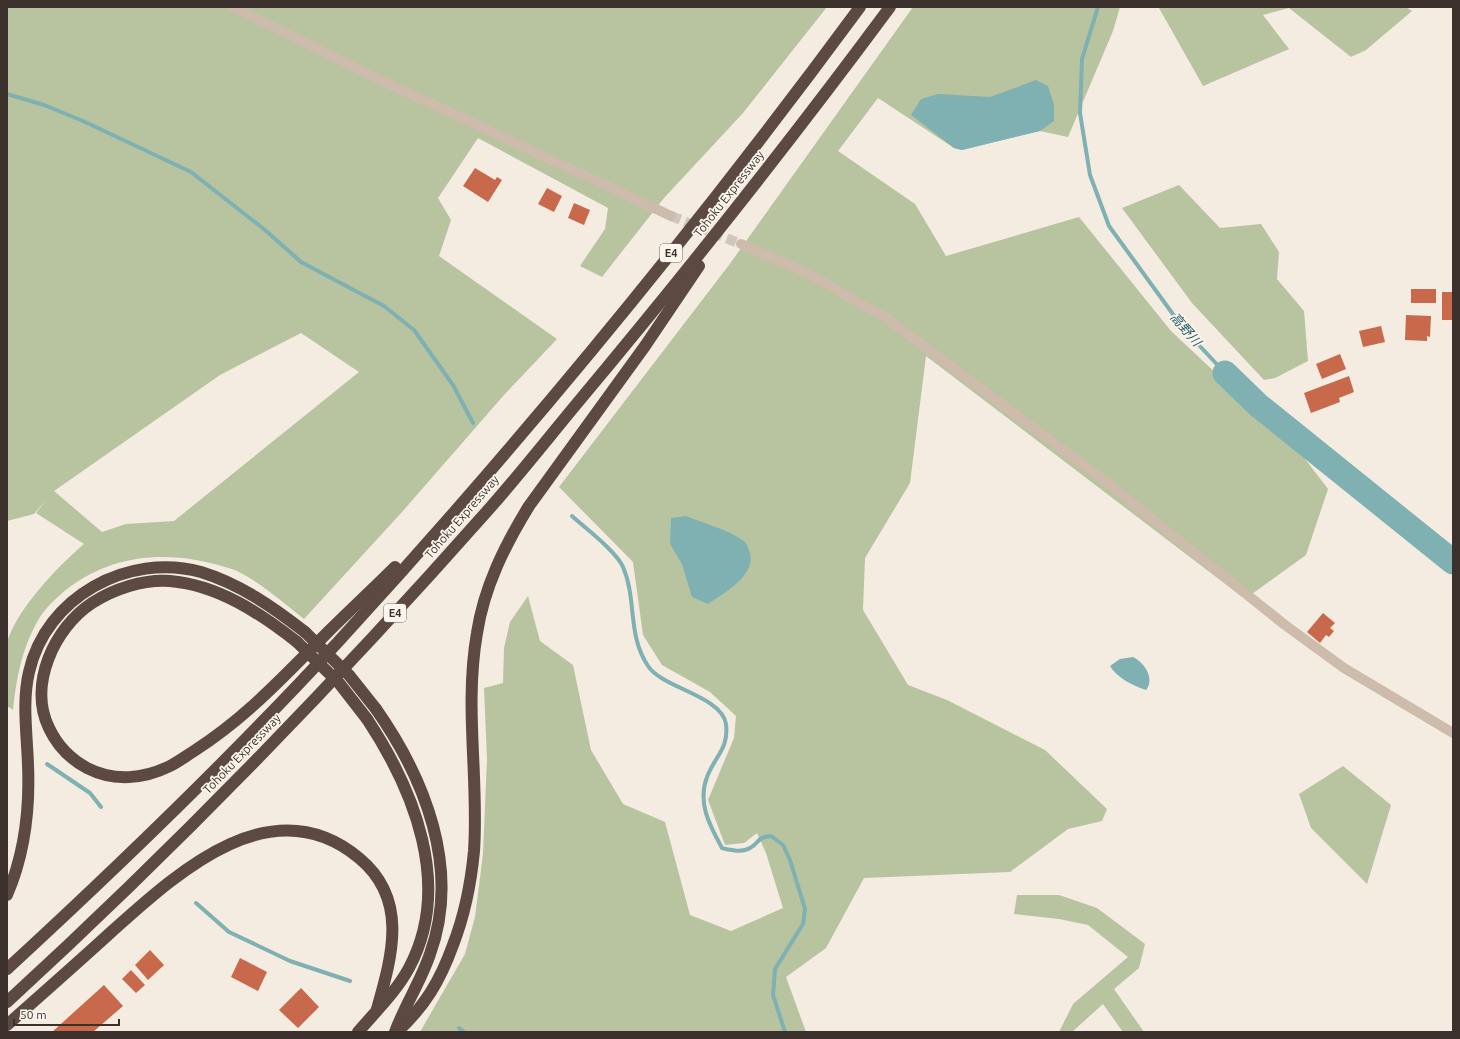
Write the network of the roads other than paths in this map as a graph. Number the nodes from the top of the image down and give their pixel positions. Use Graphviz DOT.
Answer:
graph roads {
  1 [pos="232,7"];
  2 [pos="860,7"];
  3 [pos="890,7"];
  4 [pos="749,192"];
  5 [pos="671,216"];
  6 [pos="741,244"];
  7 [pos="472,491"];
  8 [pos="1453,733"];
  9 [pos="7,896"];
  10 [pos="7,969"];
  11 [pos="7,1002"];
  12 [pos="377,1009"];
  13 [pos="7,1024"];
  14 [pos="358,1032"];
  15 [pos="396,1032"];
  1 -- 5 [label="street"];
  2 -- 7 [label="highway, Tohoku Expressway / E4"];
  3 -- 4 [label="highway, Tohoku Expressway / E4"];
  4 -- 11 [label="highway, Tohoku Expressway / E4"];
  4 -- 15 [label="highway"];
  6 -- 8 [label="street"];
  7 -- 10 [label="highway, Tohoku Expressway / E4"];
  7 -- 12 [label="highway, bridge"];
  9 -- 15 [label="highway, bridge"];
  12 -- 13 [label="highway"];
  12 -- 14 [label="highway"];
}
